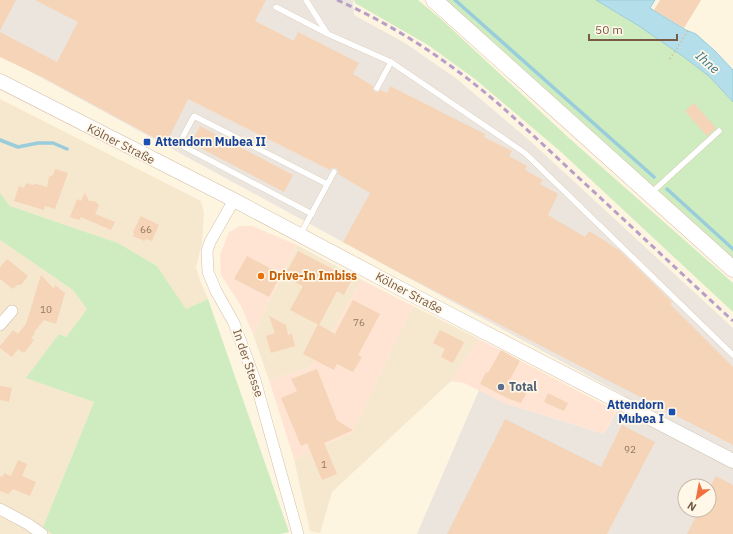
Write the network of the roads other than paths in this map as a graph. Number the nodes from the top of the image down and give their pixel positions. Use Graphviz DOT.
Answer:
graph roads {
  1 [pos="306,0"];
  2 [pos="434,0"];
  3 [pos="276,7"];
  4 [pos="328,34"];
  5 [pos="391,62"];
  6 [pos="0,80"];
  7 [pos="377,88"];
  8 [pos="719,131"];
  9 [pos="334,172"];
  10 [pos="327,184"];
  11 [pos="650,194"];
  12 [pos="234,200"];
  13 [pos="312,214"];
  14 [pos="300,235"];
  15 [pos="733,269"];
  16 [pos="12,310"];
  17 [pos="0,325"];
  18 [pos="733,355"];
  19 [pos="733,460"];
  20 [pos="0,509"];
  21 [pos="42,534"];
  22 [pos="298,534"];
  1 -- 4 [label="lane"];
  2 -- 11 [label="main road"];
  3 -- 4 [label="lane"];
  4 -- 5 [label="lane"];
  5 -- 7 [label="lane"];
  5 -- 18 [label="lane"];
  6 -- 12 [label="street, Kölner Straße"];
  8 -- 11 [label="lane"];
  9 -- 10 [label="lane"];
  10 -- 13 [label="lane"];
  10 -- 13 [label="lane"];
  11 -- 15 [label="main road"];
  12 -- 14 [label="street, Kölner Straße"];
  12 -- 22 [label="street, In der Stesse"];
  13 -- 14 [label="lane"];
  14 -- 19 [label="street, Kölner Straße"];
  16 -- 17 [label="street"];
  20 -- 21 [label="street"];
}
